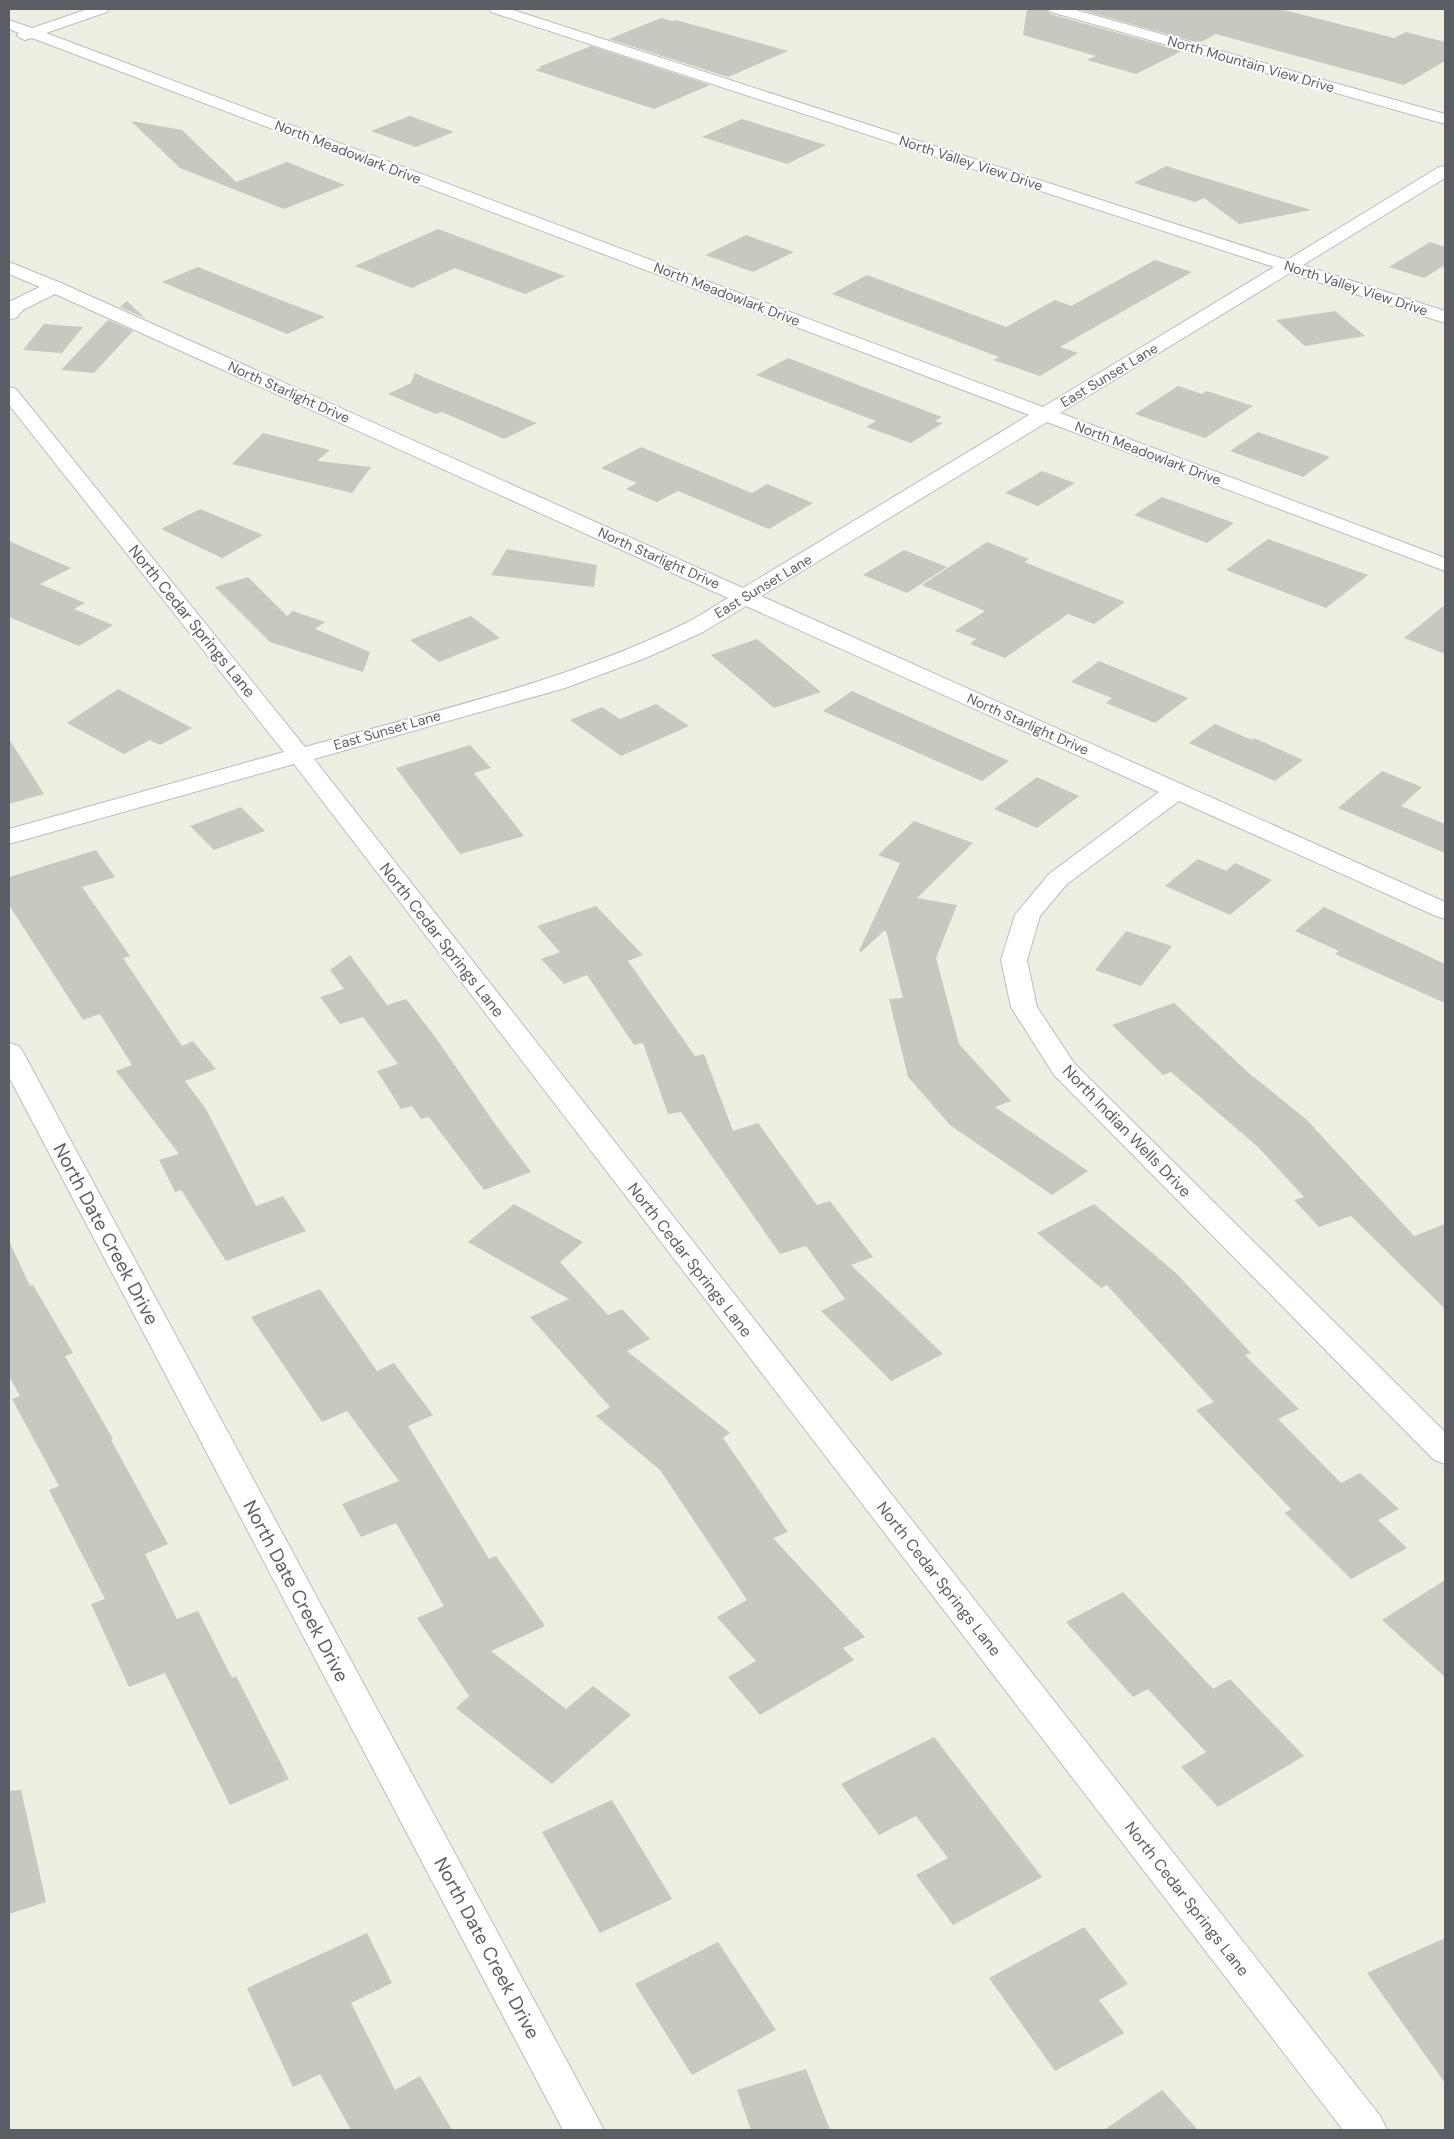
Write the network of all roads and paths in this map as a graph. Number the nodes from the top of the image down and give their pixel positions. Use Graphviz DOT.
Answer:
graph roads {
  1 [pos="102,9"];
  2 [pos="496,9"];
  3 [pos="1056,9"];
  4 [pos="9,24"];
  5 [pos="32,33"];
  6 [pos="9,40"];
  7 [pos="1445,119"];
  8 [pos="1445,172"];
  9 [pos="1288,266"];
  10 [pos="9,267"];
  11 [pos="55,288"];
  12 [pos="9,314"];
  13 [pos="1445,317"];
  14 [pos="9,393"];
  15 [pos="1046,414"];
  16 [pos="1445,565"];
  17 [pos="745,597"];
  18 [pos="299,755"];
  19 [pos="1176,791"];
  20 [pos="9,837"];
  21 [pos="1445,911"];
  22 [pos="9,1052"];
  23 [pos="1445,1452"];
  24 [pos="584,2130"];
  25 [pos="1367,2130"];
  1 -- 5 [label="street"];
  2 -- 9 [label="street, North Valley View Drive"];
  3 -- 7 [label="street, North Mountain View Drive"];
  4 -- 5 [label="street, North Meadowlark Drive"];
  5 -- 6 [label="street"];
  5 -- 15 [label="street, North Meadowlark Drive"];
  8 -- 9 [label="street, East Sunset Lane"];
  9 -- 13 [label="street, North Valley View Drive"];
  9 -- 15 [label="street, East Sunset Lane"];
  10 -- 11 [label="street, North Starlight Drive"];
  11 -- 12 [label="street"];
  11 -- 17 [label="street, North Starlight Drive"];
  14 -- 18 [label="street, North Cedar Springs Lane"];
  15 -- 16 [label="street, North Meadowlark Drive"];
  15 -- 17 [label="street, East Sunset Lane"];
  17 -- 18 [label="street, East Sunset Lane"];
  17 -- 19 [label="street, North Starlight Drive"];
  18 -- 20 [label="street, East Sunset Lane"];
  18 -- 25 [label="street, North Cedar Springs Lane"];
  19 -- 21 [label="street, North Starlight Drive"];
  19 -- 23 [label="street, North Indian Wells Drive"];
  22 -- 24 [label="street, North Date Creek Drive"];
}
